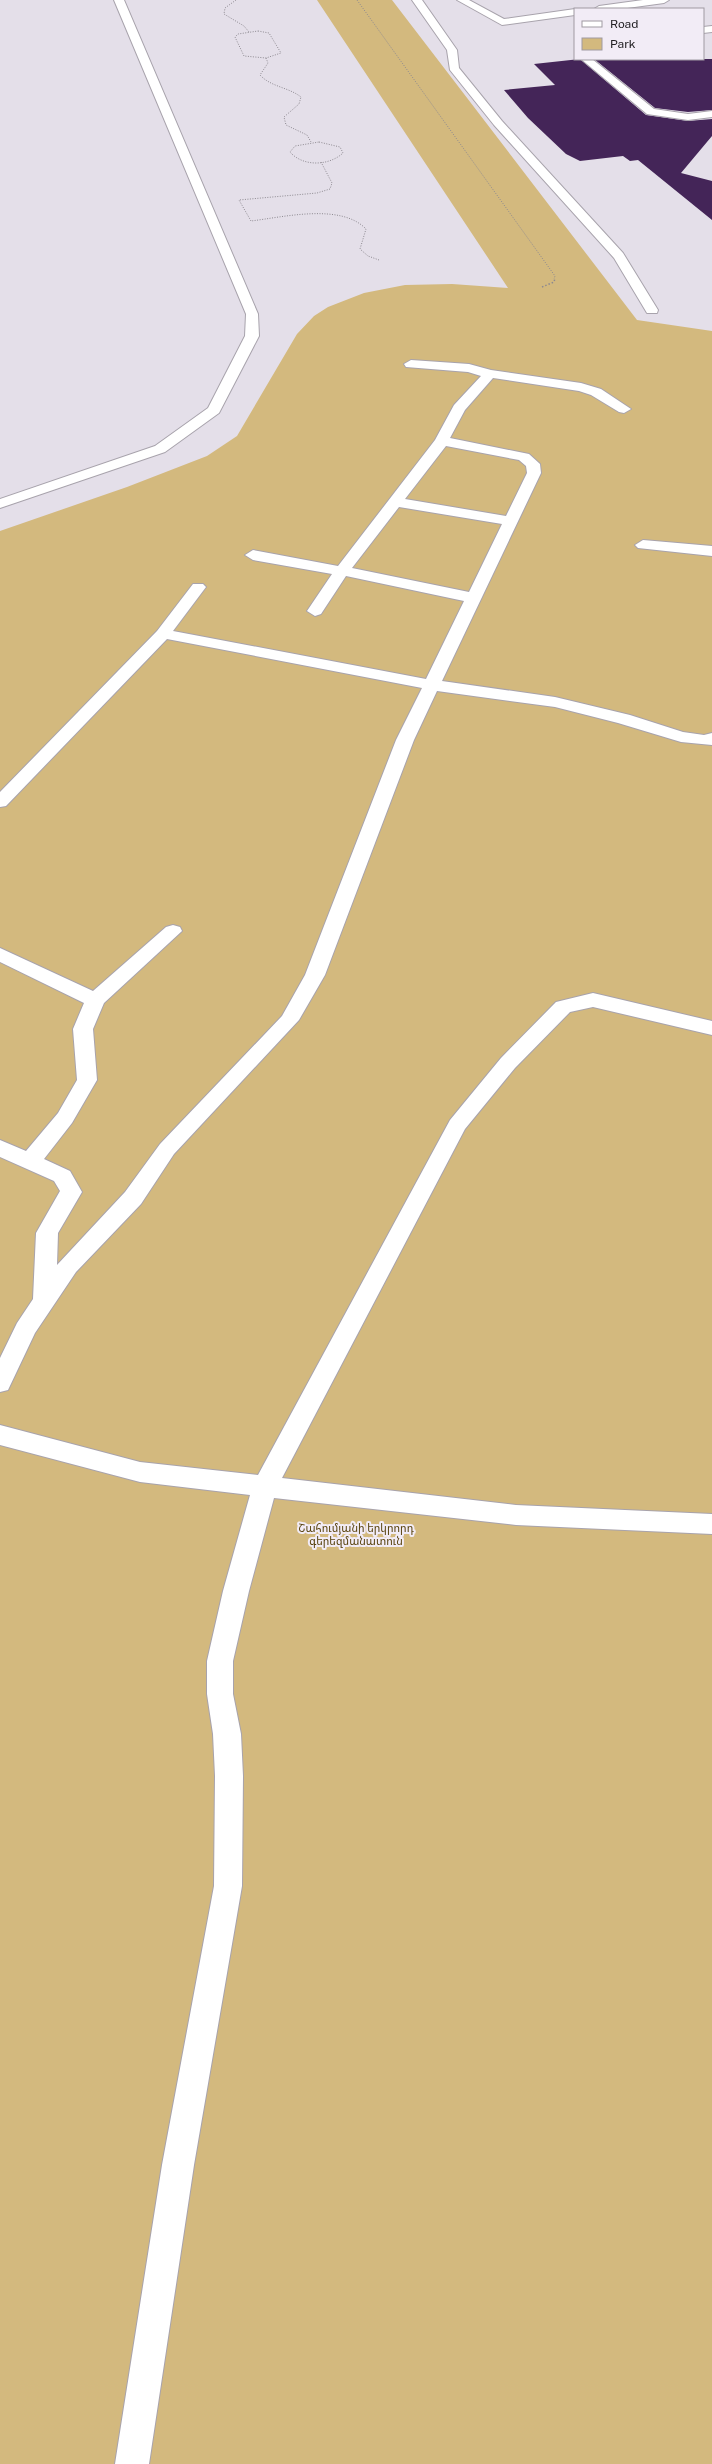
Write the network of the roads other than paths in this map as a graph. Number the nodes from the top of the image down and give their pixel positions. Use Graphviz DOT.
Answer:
graph roads {
  1 [pos="119,0"];
  2 [pos="417,0"];
  3 [pos="462,0"];
  4 [pos="664,0"];
  5 [pos="606,8"];
  6 [pos="574,12"];
  7 [pos="587,60"];
  8 [pos="712,114"];
  9 [pos="652,310"];
  10 [pos="412,364"];
  11 [pos="490,374"];
  12 [pos="624,409"];
  13 [pos="442,441"];
  14 [pos="394,502"];
  15 [pos="0,504"];
  16 [pos="512,522"];
  17 [pos="643,545"];
  18 [pos="712,551"];
  19 [pos="253,555"];
  20 [pos="342,571"];
  21 [pos="198,587"];
  22 [pos="474,598"];
  23 [pos="315,611"];
  24 [pos="164,634"];
  25 [pos="432,685"];
  26 [pos="712,738"];
  27 [pos="0,802"];
  28 [pos="173,931"];
  29 [pos="0,954"];
  30 [pos="95,1000"];
  31 [pos="712,1028"];
  32 [pos="0,1148"];
  33 [pos="30,1161"];
  34 [pos="44,1299"];
  35 [pos="0,1383"];
  36 [pos="0,1435"];
  37 [pos="265,1486"];
  38 [pos="712,1524"];
  39 [pos="132,2464"];
  1 -- 15 [label="lane"];
  2 -- 9 [label="lane"];
  3 -- 6 [label="lane"];
  4 -- 5 [label="lane"];
  7 -- 8 [label="lane"];
  10 -- 11 [label="lane"];
  11 -- 12 [label="lane"];
  11 -- 13 [label="lane"];
  13 -- 14 [label="lane"];
  13 -- 16 [label="lane"];
  14 -- 16 [label="lane"];
  14 -- 20 [label="lane"];
  16 -- 22 [label="lane"];
  17 -- 18 [label="lane"];
  19 -- 20 [label="lane"];
  20 -- 22 [label="lane"];
  20 -- 23 [label="lane"];
  21 -- 24 [label="lane"];
  22 -- 25 [label="lane"];
  24 -- 25 [label="lane"];
  24 -- 27 [label="lane"];
  25 -- 26 [label="lane"];
  25 -- 34 [label="lane"];
  28 -- 30 [label="lane"];
  29 -- 30 [label="lane"];
  30 -- 33 [label="lane"];
  31 -- 37 [label="lane"];
  32 -- 33 [label="lane"];
  33 -- 34 [label="lane"];
  34 -- 35 [label="lane"];
  36 -- 37 [label="lane"];
  37 -- 38 [label="lane"];
  37 -- 39 [label="lane"];
}
